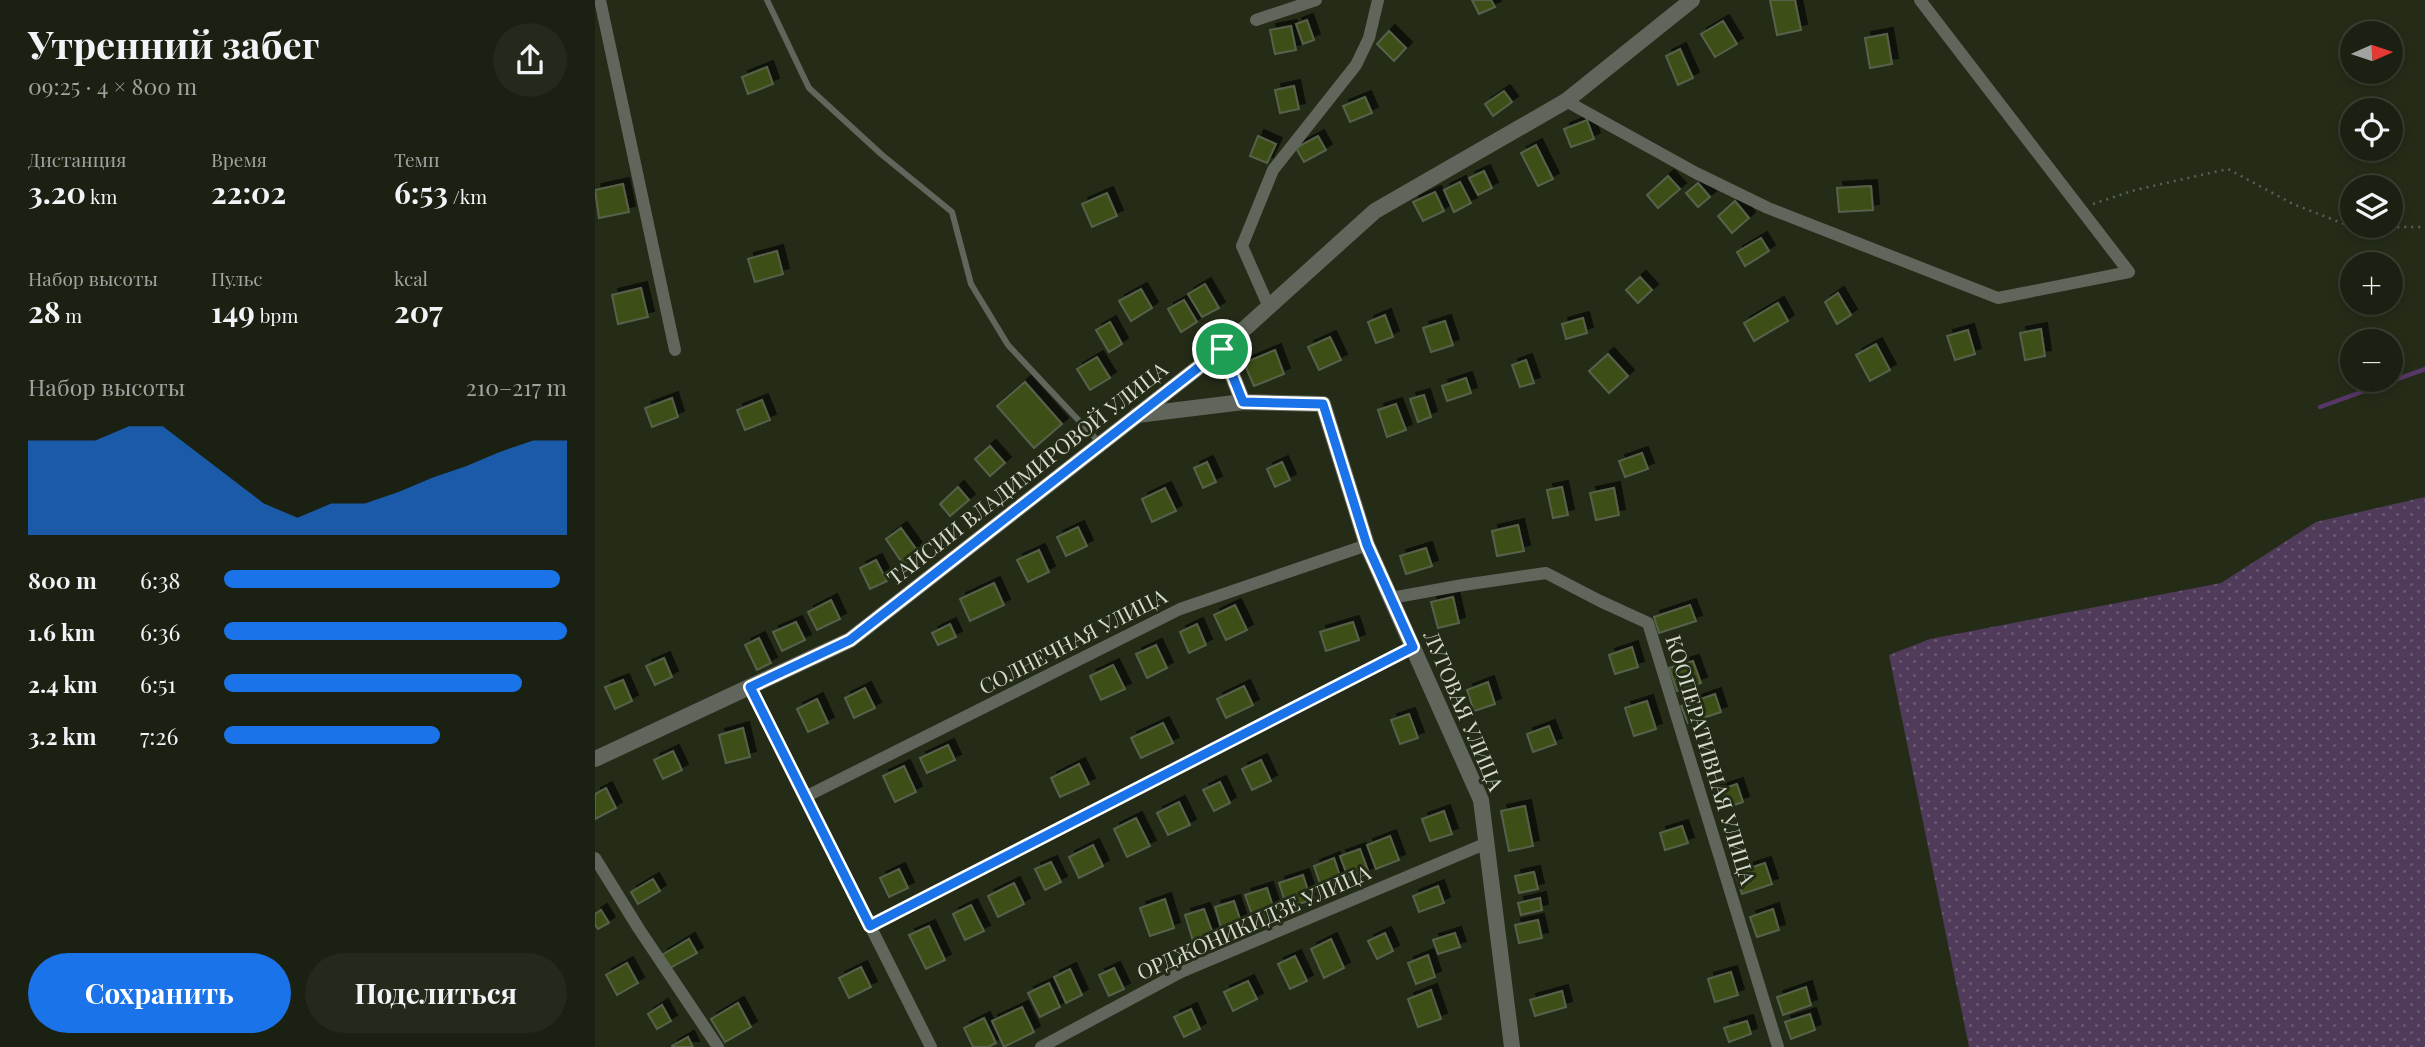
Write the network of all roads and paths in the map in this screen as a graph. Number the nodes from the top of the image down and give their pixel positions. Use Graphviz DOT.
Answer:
graph roads {
  1 [pos="600,0"];
  2 [pos="767,0"];
  3 [pos="1316,0"];
  4 [pos="1378,0"];
  5 [pos="1692,0"];
  6 [pos="1920,0"];
  7 [pos="1256,20"];
  8 [pos="1566,101"];
  9 [pos="2080,208"];
  10 [pos="2425,228"];
  11 [pos="1269,307"];
  12 [pos="1222,349"];
  13 [pos="675,350"];
  14 [pos="1243,402"];
  15 [pos="1137,415"];
  16 [pos="1101,443"];
  17 [pos="1367,545"];
  18 [pos="1391,598"];
  19 [pos="1413,647"];
  20 [pos="750,687"];
  21 [pos="595,760"];
  22 [pos="805,797"];
  23 [pos="1487,843"];
  24 [pos="595,858"];
  25 [pos="870,926"];
  26 [pos="718,1047"];
  27 [pos="932,1047"];
  28 [pos="1041,1047"];
  29 [pos="1512,1047"];
  30 [pos="1778,1047"];
  1 -- 13 [label="street"];
  2 -- 16 [label="lane"];
  3 -- 7 [label="street"];
  4 -- 11 [label="street"];
  5 -- 8 [label="street, ТАИСИИ ВЛАДИМИРОВОЙ УЛИЦА"];
  6 -- 9 [label="street"];
  8 -- 9 [label="street"];
  8 -- 11 [label="street, ТАИСИИ ВЛАДИМИРОВОЙ УЛИЦА"];
  9 -- 10 [label="path"];
  11 -- 12 [label="street, ТАИСИИ ВЛАДИМИРОВОЙ УЛИЦА"];
  12 -- 14 [label="street"];
  12 -- 15 [label="street, ТАИСИИ ВЛАДИМИРОВОЙ УЛИЦА"];
  14 -- 15 [label="street"];
  14 -- 17 [label="street, ЛУГОВАЯ УЛИЦА"];
  15 -- 16 [label="street, ТАИСИИ ВЛАДИМИРОВОЙ УЛИЦА"];
  16 -- 20 [label="street, ТАИСИИ ВЛАДИМИРОВОЙ УЛИЦА"];
  17 -- 18 [label="street, ЛУГОВАЯ УЛИЦА"];
  17 -- 22 [label="street, СОЛНЕЧНАЯ УЛИЦА"];
  18 -- 19 [label="street, ЛУГОВАЯ УЛИЦА"];
  18 -- 30 [label="street, КООПЕРАТИВНАЯ УЛИЦА"];
  19 -- 23 [label="street, ЛУГОВАЯ УЛИЦА"];
  19 -- 25 [label="street"];
  20 -- 21 [label="street, ТАИСИИ ВЛАДИМИРОВОЙ УЛИЦА"];
  20 -- 22 [label="street"];
  22 -- 25 [label="street"];
  23 -- 28 [label="street, ОРДЖОНИКИДЗЕ УЛИЦА"];
  23 -- 29 [label="street, ЛУГОВАЯ УЛИЦА"];
  24 -- 26 [label="street"];
  25 -- 27 [label="street"];
}
